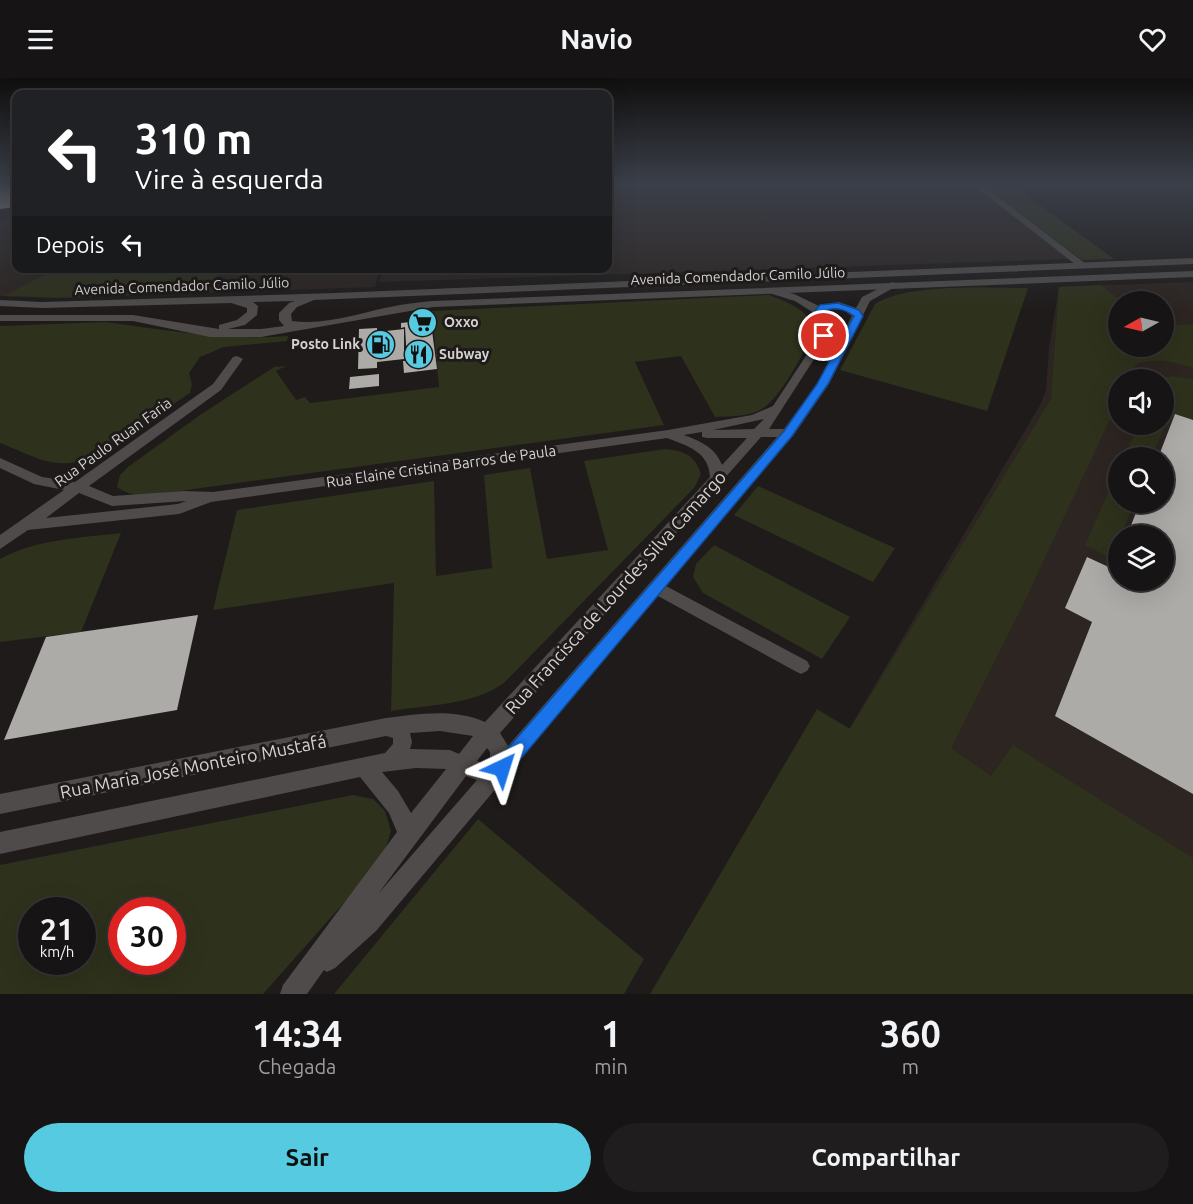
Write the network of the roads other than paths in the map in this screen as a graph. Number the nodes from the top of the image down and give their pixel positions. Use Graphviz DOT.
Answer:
graph roads {
  1 [pos="1031,226"];
  2 [pos="1193,261"];
  3 [pos="1083,266"];
  4 [pos="1193,274"];
  5 [pos="892,285"];
  6 [pos="770,290"];
  7 [pos="335,296"];
  8 [pos="214,300"];
  9 [pos="4,303"];
  10 [pos="819,312"];
  11 [pos="858,316"];
  12 [pos="0,318"];
  13 [pos="162,323"];
  14 [pos="317,326"];
  15 [pos="237,359"];
  16 [pos="778,409"];
  17 [pos="746,420"];
  18 [pos="770,420"];
  19 [pos="789,432"];
  20 [pos="668,434"];
  21 [pos="758,434"];
  22 [pos="0,463"];
  23 [pos="717,480"];
  24 [pos="39,481"];
  25 [pos="79,488"];
  26 [pos="213,497"];
  27 [pos="49,509"];
  28 [pos="73,521"];
  29 [pos="26,525"];
  30 [pos="0,543"];
  31 [pos="656,588"];
  32 [pos="801,666"];
  33 [pos="386,727"];
  34 [pos="487,733"];
  35 [pos="389,762"];
  36 [pos="464,765"];
  37 [pos="364,767"];
  38 [pos="498,773"];
  39 [pos="0,804"];
  40 [pos="408,834"];
  41 [pos="0,843"];
  42 [pos="297,988"];
  1 -- 3 [label="street"];
  2 -- 3 [label="main road, Avenida Comendador Camilo Júlio"];
  3 -- 7 [label="main road, Avenida Comendador Camilo Júlio"];
  4 -- 5 [label="main road, Avenida Comendador Camilo Júlio"];
  5 -- 6 [label="main road, Avenida Comendador Camilo Júlio"];
  5 -- 11 [label="street, Rua Francisca de Lourdes Silva Camargo"];
  6 -- 10 [label="street"];
  6 -- 14 [label="main road, Avenida Comendador Camilo Júlio"];
  7 -- 8 [label="main road, Avenida Comendador Camilo Júlio"];
  7 -- 14 [label="main road"];
  8 -- 9 [label="main road, Avenida Comendador Camilo Júlio"];
  8 -- 13 [label="main road"];
  10 -- 11 [label="street"];
  10 -- 16 [label="street, Rua Francisca de Lourdes Silva Camargo"];
  11 -- 19 [label="street, Rua Francisca de Lourdes Silva Camargo"];
  12 -- 13 [label="main road, Avenida Comendador Camilo Júlio"];
  13 -- 14 [label="main road, Avenida Comendador Camilo Júlio"];
  15 -- 25 [label="street, Rua Paulo Ruan Faria"];
  16 -- 17 [label="street, Rua Elaine Cristina Barros de Paula"];
  16 -- 18 [label="street, Rua Francisca de Lourdes Silva Camargo"];
  17 -- 18 [label="street, Rua Elaine Cristina Barros de Paula"];
  17 -- 20 [label="street, Rua Elaine Cristina Barros de Paula"];
  18 -- 19 [label="street"];
  18 -- 21 [label="street, Rua Francisca de Lourdes Silva Camargo"];
  19 -- 21 [label="street"];
  19 -- 31 [label="street, Rua Francisca de Lourdes Silva Camargo"];
  20 -- 21 [label="street, Rua Elaine Cristina Barros de Paula"];
  20 -- 23 [label="street, Rua Elaine Cristina Barros de Paula"];
  20 -- 26 [label="street, Rua Elaine Cristina Barros de Paula"];
  21 -- 23 [label="street, Rua Francisca de Lourdes Silva Camargo"];
  22 -- 24 [label="street, Rua Elaine Cristina Barros de Paula"];
  23 -- 34 [label="street, Rua Francisca de Lourdes Silva Camargo"];
  24 -- 25 [label="street, Rua Elaine Cristina Barros de Paula"];
  24 -- 27 [label="street"];
  25 -- 26 [label="street, Rua Elaine Cristina Barros de Paula"];
  25 -- 27 [label="street, Rua Paulo Ruan Faria"];
  26 -- 28 [label="street, Rua Elaine Cristina Barros de Paula"];
  27 -- 28 [label="street"];
  27 -- 29 [label="street, Rua Paulo Ruan Faria"];
  28 -- 29 [label="street, Rua Elaine Cristina Barros de Paula"];
  29 -- 30 [label="street, Rua Paulo Ruan Faria"];
  31 -- 32 [label="street"];
  31 -- 38 [label="street, Rua Francisca de Lourdes Silva Camargo"];
  33 -- 34 [label="street, Rua Maria José Monteiro Mustafá"];
  33 -- 35 [label="street"];
  33 -- 39 [label="street, Rua Maria José Monteiro Mustafá"];
  34 -- 36 [label="street, Rua Francisca de Lourdes Silva Camargo"];
  34 -- 38 [label="street"];
  35 -- 36 [label="street"];
  35 -- 37 [label="street"];
  36 -- 38 [label="street"];
  36 -- 40 [label="street, Rua Francisca de Lourdes Silva Camargo"];
  37 -- 40 [label="street"];
  37 -- 41 [label="street"];
  38 -- 42 [label="street, Rua Francisca de Lourdes Silva Camargo"];
  40 -- 42 [label="street, Rua Francisca de Lourdes Silva Camargo"];
}
